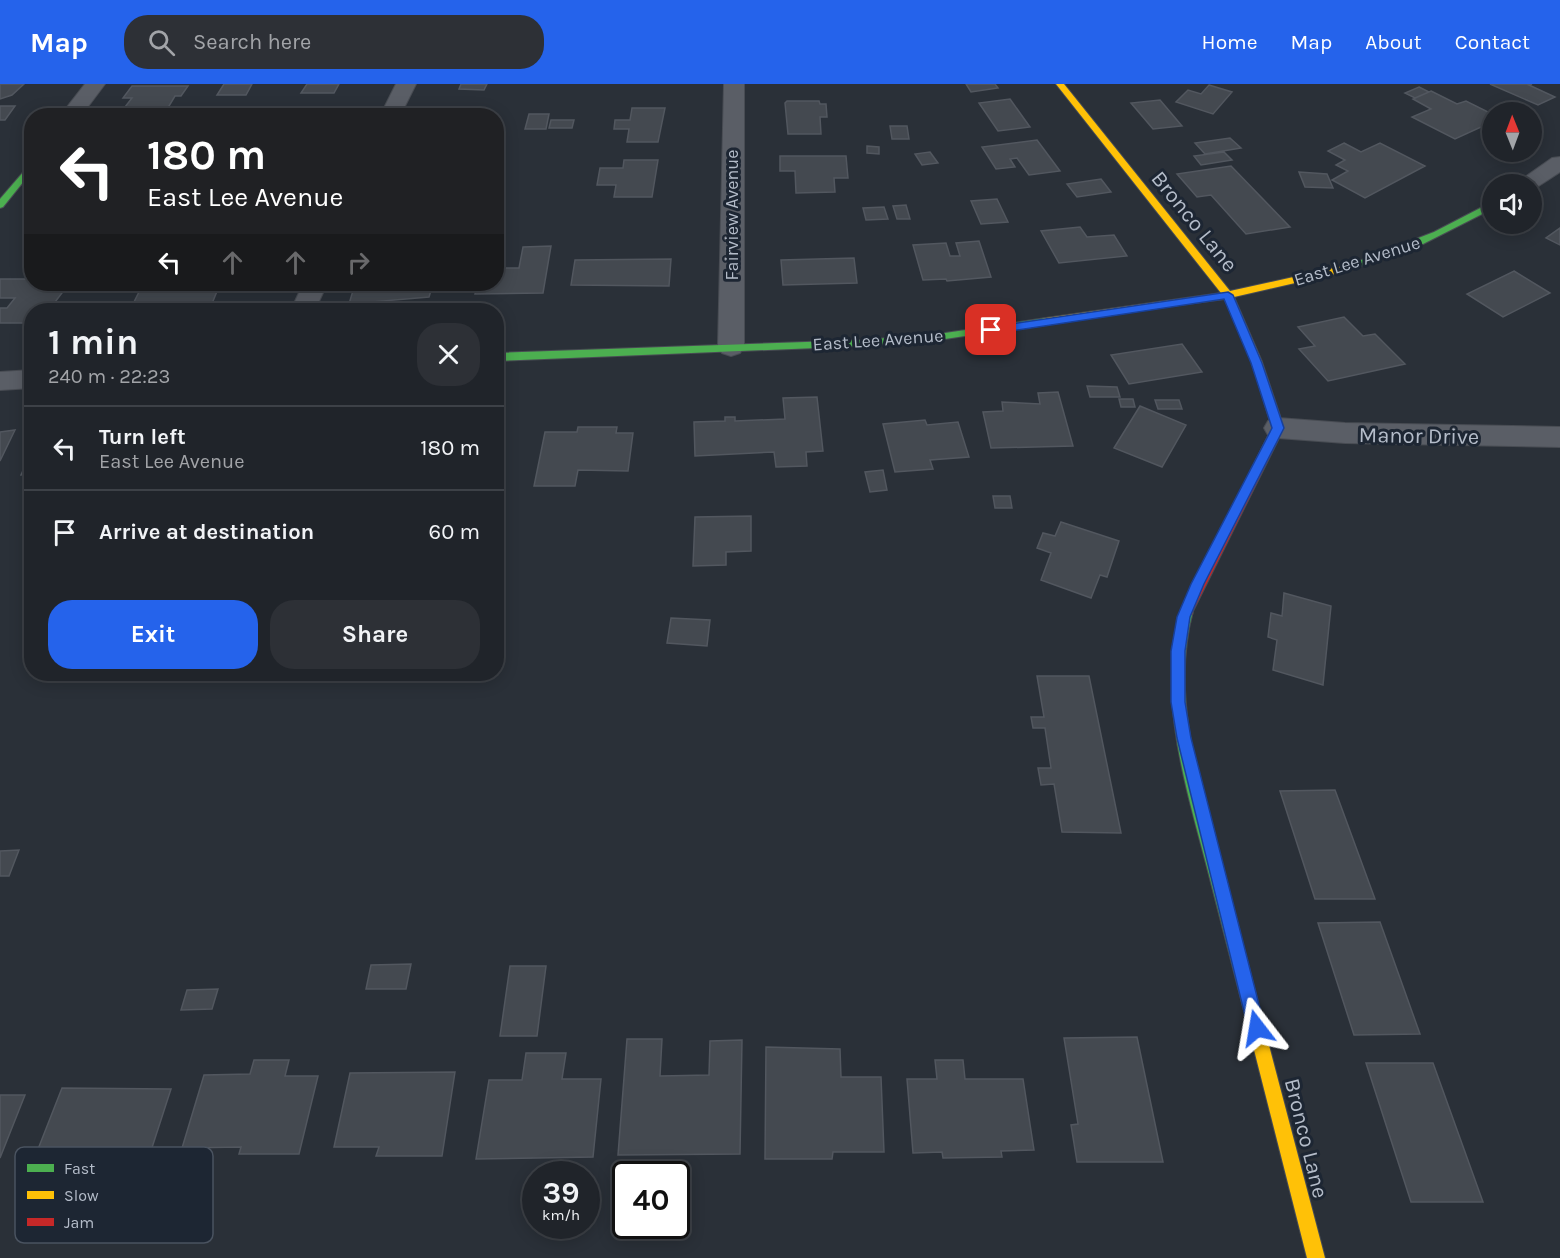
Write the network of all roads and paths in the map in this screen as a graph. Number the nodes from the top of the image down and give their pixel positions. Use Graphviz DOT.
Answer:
graph roads {
  1 [pos="95,84"];
  2 [pos="406,84"];
  3 [pos="734,84"];
  4 [pos="1060,84"];
  5 [pos="76,108"];
  6 [pos="394,108"];
  7 [pos="1560,163"];
  8 [pos="1542,174"];
  9 [pos="24,175"];
  10 [pos="0,205"];
  11 [pos="1482,211"];
  12 [pos="1228,295"];
  13 [pos="730,346"];
  14 [pos="504,357"];
  15 [pos="24,380"];
  16 [pos="0,381"];
  17 [pos="1278,428"];
  18 [pos="1560,437"];
  19 [pos="1316,1258"];
  1 -- 5 [label="street"];
  2 -- 6 [label="street"];
  3 -- 13 [label="street, Fairview Avenue"];
  4 -- 12 [label="street, Bronco Lane"];
  7 -- 8 [label="street"];
  9 -- 10 [label="street"];
  11 -- 12 [label="street, East Lee Avenue"];
  12 -- 13 [label="street, East Lee Avenue"];
  12 -- 17 [label="street, Bronco Lane"];
  13 -- 14 [label="street, East Lee Avenue"];
  15 -- 16 [label="street"];
  17 -- 18 [label="street, Manor Drive"];
  17 -- 19 [label="street, Bronco Lane"];
}
